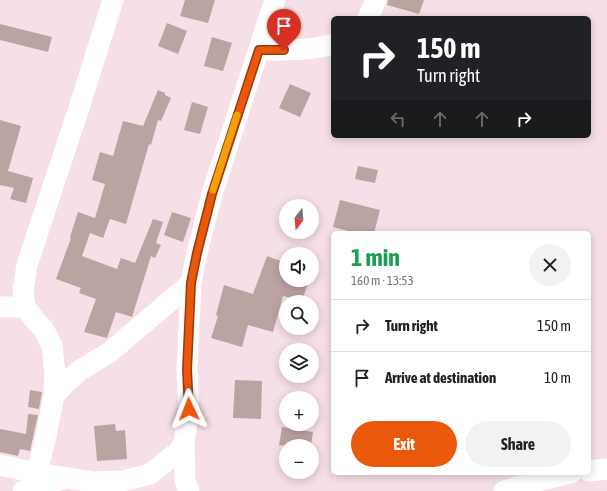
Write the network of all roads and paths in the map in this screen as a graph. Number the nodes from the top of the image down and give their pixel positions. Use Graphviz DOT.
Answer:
graph roads {
  1 [pos="113,0"];
  2 [pos="275,0"];
  3 [pos="376,0"];
  4 [pos="369,16"];
  5 [pos="331,44"];
  6 [pos="259,50"];
  7 [pos="191,283"];
  8 [pos="0,307"];
  9 [pos="25,307"];
  10 [pos="54,395"];
  11 [pos="184,442"];
  12 [pos="0,465"];
  13 [pos="607,469"];
  14 [pos="591,471"];
  15 [pos="37,473"];
  16 [pos="562,475"];
  17 [pos="68,477"];
  18 [pos="23,491"];
  19 [pos="189,491"];
  20 [pos="504,491"];
  1 -- 9 [label="street"];
  2 -- 6 [label="street"];
  3 -- 4 [label="street"];
  5 -- 6 [label="street"];
  6 -- 7 [label="street"];
  7 -- 10 [label="street"];
  7 -- 11 [label="street"];
  8 -- 9 [label="street"];
  9 -- 10 [label="street"];
  10 -- 15 [label="street"];
  11 -- 17 [label="street"];
  11 -- 19 [label="street"];
  12 -- 15 [label="street"];
  13 -- 14 [label="street"];
  15 -- 17 [label="street"];
  16 -- 20 [label="street"];
  17 -- 18 [label="street"];
}
